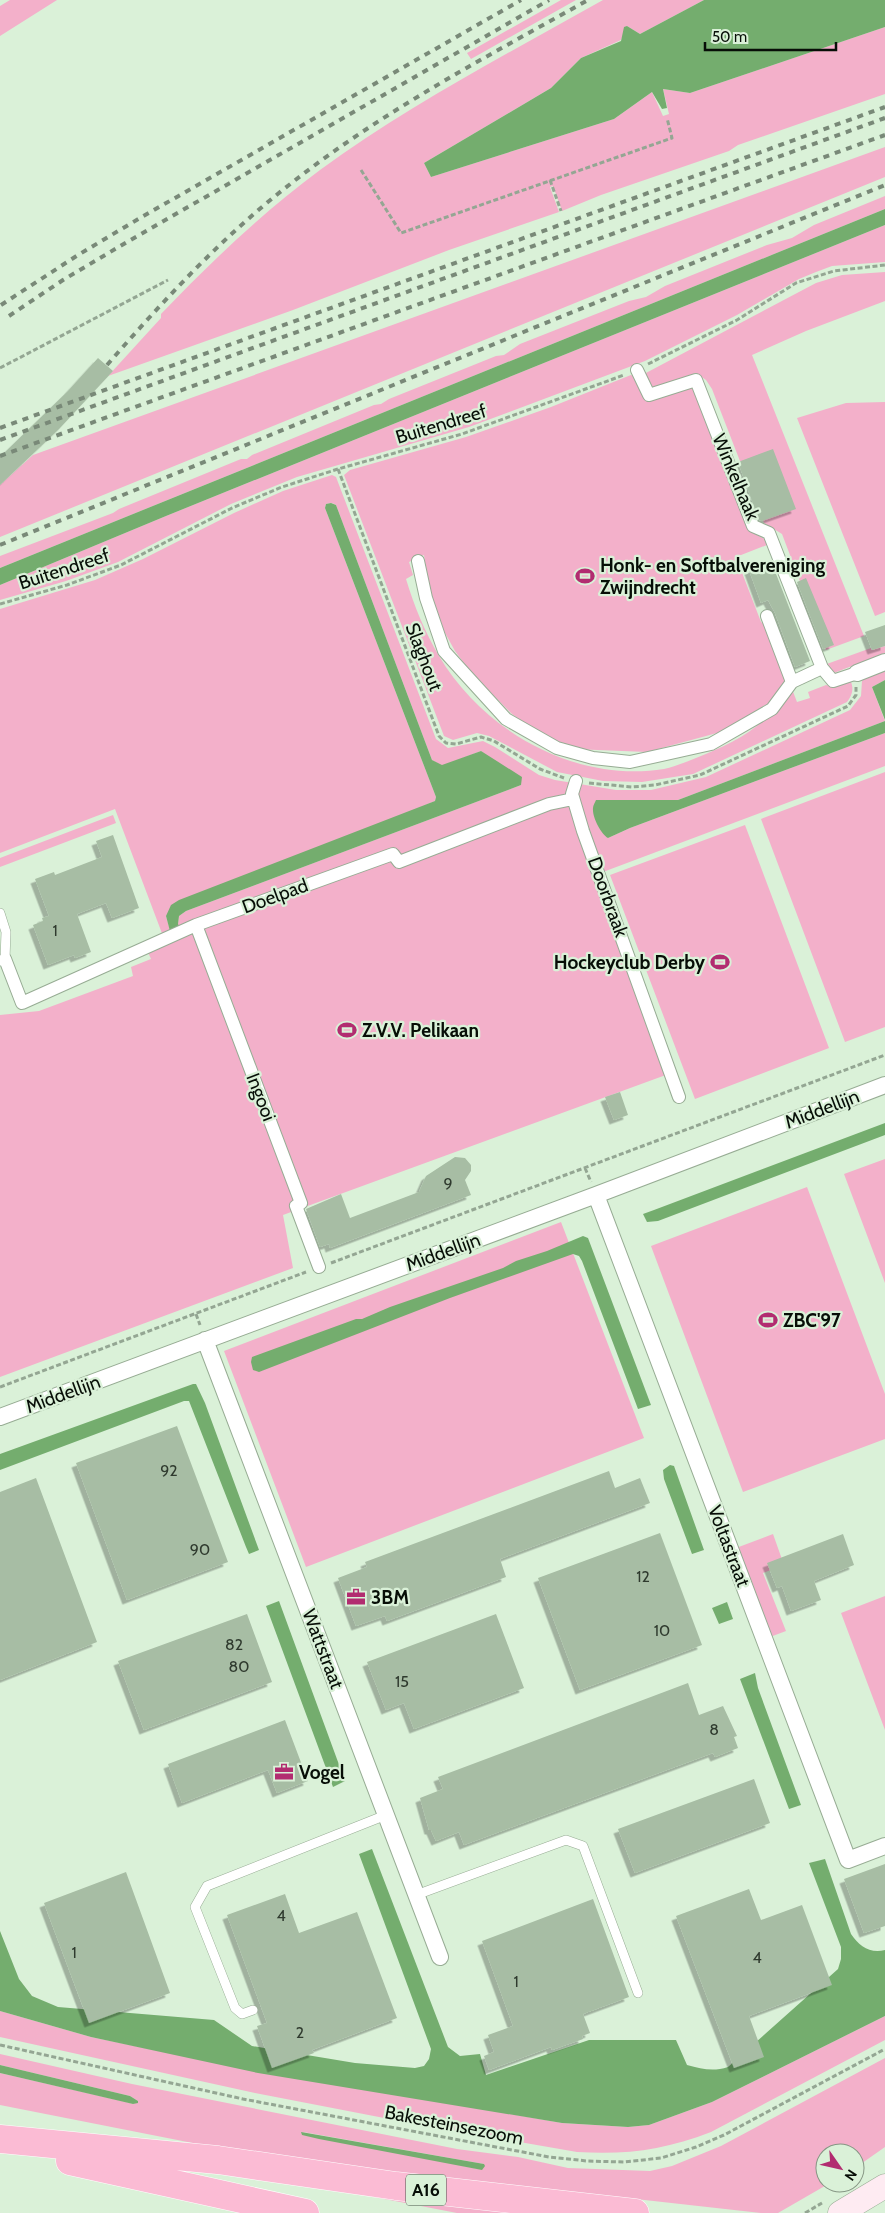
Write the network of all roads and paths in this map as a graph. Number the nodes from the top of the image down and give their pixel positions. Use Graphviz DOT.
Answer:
graph roads {
  1 [pos="667,118"];
  2 [pos="361,170"];
  3 [pos="550,180"];
  4 [pos="561,211"];
  5 [pos="885,265"];
  6 [pos="168,280"];
  7 [pos="0,368"];
  8 [pos="639,369"];
  9 [pos="338,469"];
  10 [pos="418,561"];
  11 [pos="0,604"];
  12 [pos="767,616"];
  13 [pos="885,662"];
  14 [pos="822,668"];
  15 [pos="857,673"];
  16 [pos="792,682"];
  17 [pos="554,775"];
  18 [pos="576,781"];
  19 [pos="573,799"];
  20 [pos="0,913"];
  21 [pos="196,925"];
  22 [pos="2,960"];
  23 [pos="885,1055"];
  24 [pos="885,1085"];
  25 [pos="679,1096"];
  26 [pos="596,1195"];
  27 [pos="319,1268"];
  28 [pos="205,1340"];
  29 [pos="0,1387"];
  30 [pos="0,1417"];
  31 [pos="386,1815"];
  32 [pos="885,1846"];
  33 [pos="416,1895"];
  34 [pos="440,1957"];
  35 [pos="638,1993"];
  36 [pos="253,2010"];
  37 [pos="0,2045"];
  38 [pos="885,2049"];
  39 [pos="0,2139"];
  40 [pos="0,2145"];
  41 [pos="878,2191"];
  42 [pos="305,2213"];
  43 [pos="635,2213"];
  44 [pos="840,2213"];
  1 -- 3 [label="path"];
  2 -- 3 [label="path"];
  3 -- 4 [label="path"];
  5 -- 8 [label="path, Buitendreef"];
  6 -- 7 [label="path"];
  8 -- 9 [label="path, Buitendreef"];
  8 -- 14 [label="street, Winkelhaak"];
  9 -- 11 [label="path, Buitendreef"];
  9 -- 17 [label="path, Slaghout"];
  10 -- 16 [label="street"];
  12 -- 16 [label="street"];
  13 -- 15 [label="street"];
  14 -- 15 [label="street"];
  14 -- 16 [label="street"];
  18 -- 19 [label="street, Doorbraak"];
  19 -- 21 [label="street, Doelpad"];
  19 -- 25 [label="street, Doorbraak"];
  20 -- 22 [label="lane"];
  21 -- 22 [label="street, Doelpad"];
  21 -- 27 [label="street, Ingooi"];
  23 -- 27 [label="path"];
  24 -- 26 [label="street, Middellijn"];
  26 -- 28 [label="street, Middellijn"];
  26 -- 32 [label="street, Voltastraat"];
  27 -- 29 [label="path"];
  28 -- 30 [label="street, Middellijn"];
  28 -- 31 [label="street, Wattstraat"];
  31 -- 33 [label="street, Wattstraat"];
  31 -- 36 [label="lane"];
  33 -- 34 [label="street, Wattstraat"];
  33 -- 35 [label="lane"];
  37 -- 38 [label="path, Bakesteinsezoom"];
  39 -- 43 [label="highway, A16"];
  40 -- 42 [label="highway"];
  41 -- 44 [label="main road"];
}
